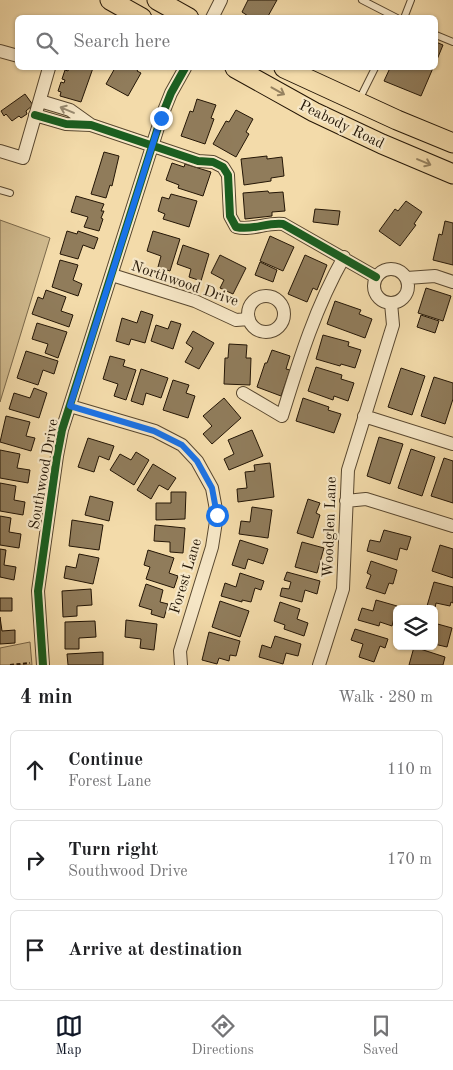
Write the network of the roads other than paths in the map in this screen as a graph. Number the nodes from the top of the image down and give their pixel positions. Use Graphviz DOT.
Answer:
graph roads {
  1 [pos="110,0"];
  2 [pos="156,0"];
  3 [pos="222,0"];
  4 [pos="362,0"];
  5 [pos="412,0"];
  6 [pos="137,15"];
  7 [pos="184,15"];
  8 [pos="214,15"];
  9 [pos="391,15"];
  10 [pos="405,15"];
  11 [pos="438,36"];
  12 [pos="453,42"];
  13 [pos="0,50"];
  14 [pos="15,55"];
  15 [pos="48,70"];
  16 [pos="184,70"];
  17 [pos="239,70"];
  18 [pos="288,70"];
  19 [pos="374,70"];
  20 [pos="40,101"];
  21 [pos="358,102"];
  22 [pos="35,115"];
  23 [pos="90,125"];
  24 [pos="453,143"];
  25 [pos="153,144"];
  26 [pos="0,151"];
  27 [pos="453,174"];
  28 [pos="0,190"];
  29 [pos="10,193"];
  30 [pos="344,257"];
  31 [pos="112,275"];
  32 [pos="376,277"];
  33 [pos="407,278"];
  34 [pos="453,282"];
  35 [pos="391,304"];
  36 [pos="249,319"];
  37 [pos="243,393"];
  38 [pos="70,406"];
  39 [pos="364,416"];
  40 [pos="453,444"];
  41 [pos="346,501"];
  42 [pos="453,526"];
  43 [pos="37,664"];
  44 [pos="181,665"];
  45 [pos="319,665"];
  1 -- 6 [label="main road"];
  2 -- 7 [label="main road"];
  3 -- 8 [label="street"];
  4 -- 9 [label="lane"];
  5 -- 10 [label="lane"];
  11 -- 12 [label="lane"];
  13 -- 14 [label="street"];
  15 -- 20 [label="street"];
  16 -- 25 [label="street, Southwood Drive"];
  17 -- 27 [label="main road, Peabody Road, one-way"];
  18 -- 21 [label="main road, Peabody Road"];
  19 -- 21 [label="lane"];
  20 -- 22 [label="street"];
  23 -- 20 [label="street, one-way"];
  21 -- 24 [label="main road, Peabody Road"];
  22 -- 23 [label="street"];
  22 -- 26 [label="street"];
  23 -- 25 [label="street"];
  25 -- 30 [label="street"];
  25 -- 31 [label="street, Southwood Drive"];
  28 -- 29 [label="lane"];
  30 -- 32 [label="street"];
  30 -- 37 [label="street"];
  31 -- 36 [label="street, Northwood Drive"];
  31 -- 38 [label="street, Southwood Drive"];
  32 -- 33 [label="street"];
  32 -- 35 [label="street"];
  33 -- 34 [label="street"];
  33 -- 35 [label="street"];
  35 -- 39 [label="street, Woodglen Lane"];
  38 -- 43 [label="street, Southwood Drive"];
  38 -- 44 [label="street, Forest Lane"];
  39 -- 40 [label="street"];
  39 -- 41 [label="street, Woodglen Lane"];
  41 -- 42 [label="street"];
  41 -- 45 [label="street, Woodglen Lane"];
}
